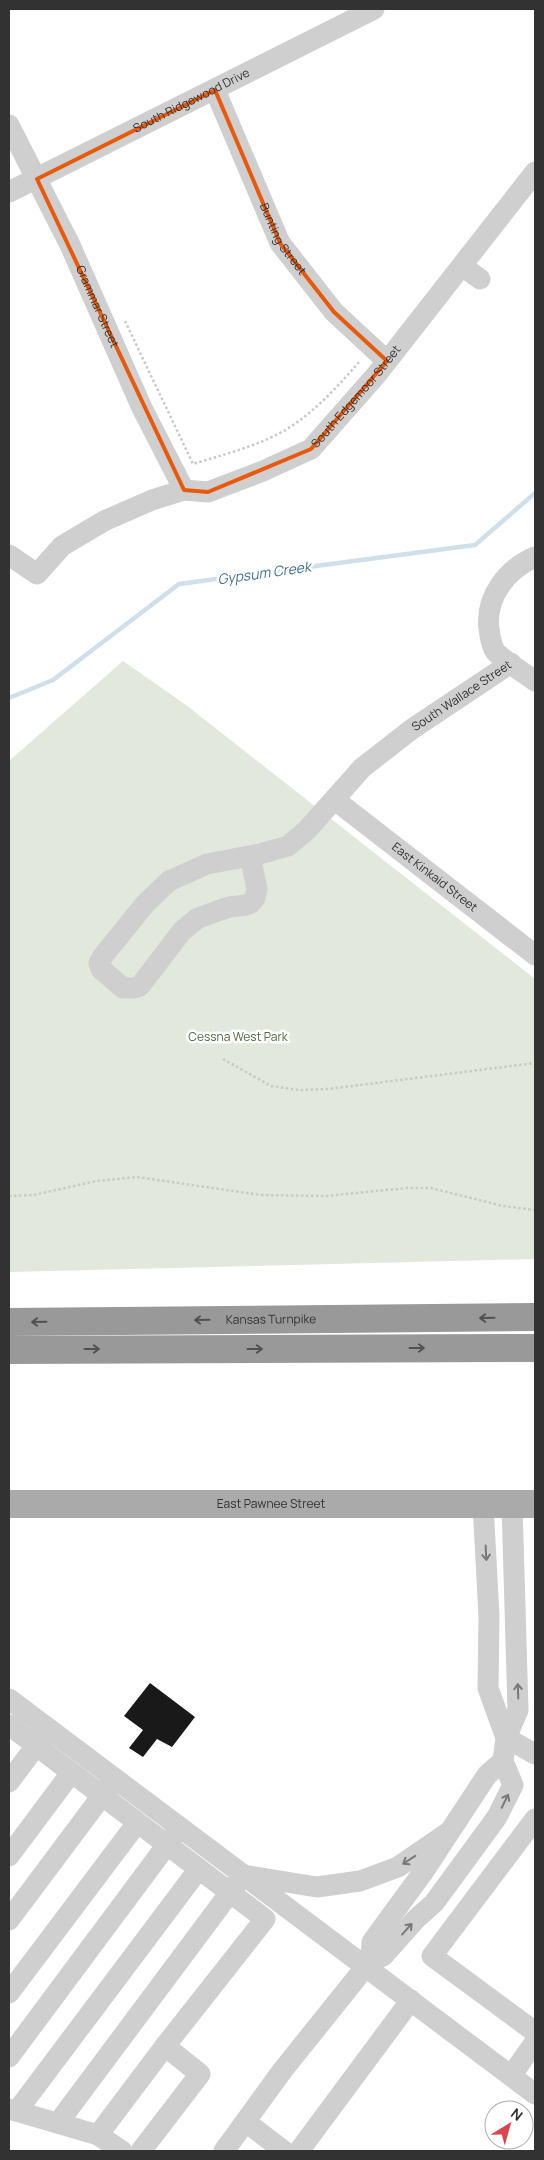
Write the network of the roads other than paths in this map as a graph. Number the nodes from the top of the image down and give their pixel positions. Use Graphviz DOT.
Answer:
graph roads {
  1 [pos="374,9"];
  2 [pos="215,90"];
  3 [pos="9,125"];
  4 [pos="535,172"];
  5 [pos="37,179"];
  6 [pos="9,192"];
  7 [pos="462,266"];
  8 [pos="480,279"];
  9 [pos="382,368"];
  10 [pos="184,490"];
  11 [pos="9,555"];
  12 [pos="535,557"];
  13 [pos="511,663"];
  14 [pos="535,681"];
  15 [pos="335,800"];
  16 [pos="250,856"];
  17 [pos="535,955"];
  18 [pos="535,1317"];
  19 [pos="9,1322"];
  20 [pos="535,1348"];
  21 [pos="9,1350"];
  22 [pos="9,1504"];
  23 [pos="483,1504"];
  24 [pos="524,1504"];
  25 [pos="9,1699"];
  26 [pos="9,1725"];
  27 [pos="49,1729"];
  28 [pos="506,1738"];
  29 [pos="36,1746"];
  30 [pos="535,1754"];
  31 [pos="503,1761"];
  32 [pos="71,1772"];
  33 [pos="114,1778"];
  34 [pos="9,1782"];
  35 [pos="102,1796"];
  36 [pos="535,1819"];
  37 [pos="137,1823"];
  38 [pos="179,1828"];
  39 [pos="449,1832"];
  40 [pos="166,1845"];
  41 [pos="9,1856"];
  42 [pos="198,1870"];
  43 [pos="243,1876"];
  44 [pos="229,1894"];
  45 [pos="9,1920"];
  46 [pos="368,1963"];
  47 [pos="9,1993"];
  48 [pos="412,2000"];
  49 [pos="535,2032"];
  50 [pos="535,2042"];
  51 [pos="165,2046"];
  52 [pos="9,2057"];
  53 [pos="511,2076"];
  54 [pos="535,2094"];
  55 [pos="13,2110"];
  56 [pos="246,2122"];
  57 [pos="58,2123"];
  58 [pos="98,2135"];
  59 [pos="122,2151"];
  60 [pos="141,2151"];
  61 [pos="224,2151"];
  62 [pos="284,2151"];
  63 [pos="299,2151"];
  1 -- 2 [label="street, South Ridgewood Drive"];
  2 -- 5 [label="street, South Ridgewood Drive"];
  2 -- 9 [label="street, Bunting Street"];
  3 -- 5 [label="street, Grammar Street"];
  4 -- 7 [label="street, South Edgemoor Street"];
  5 -- 6 [label="street, South Ridgewood Drive"];
  5 -- 10 [label="street, Grammar Street"];
  7 -- 8 [label="street"];
  7 -- 9 [label="street, South Edgemoor Street"];
  9 -- 10 [label="street, South Edgemoor Street"];
  10 -- 11 [label="street, South Edgemoor Street"];
  12 -- 13 [label="street, South Wallace Street"];
  13 -- 14 [label="street"];
  13 -- 15 [label="street, South Wallace Street"];
  15 -- 16 [label="street, South Wallace Street"];
  15 -- 17 [label="street, East Kinkaid Street"];
  16 -- 16 [label="street, South Wallace Street"];
  18 -- 19 [label="highway, Kansas Turnpike, one-way"];
  21 -- 20 [label="highway, one-way"];
  22 -- 23 [label="main road, East Pawnee Street"];
  23 -- 24 [label="main road, East Pawnee Street"];
  23 -- 28 [label="street, one-way"];
  28 -- 24 [label="street, one-way"];
  25 -- 27 [label="street"];
  26 -- 29 [label="street"];
  27 -- 29 [label="street"];
  27 -- 33 [label="street"];
  28 -- 30 [label="street"];
  28 -- 31 [label="street"];
  29 -- 32 [label="street"];
  29 -- 34 [label="street"];
  31 -- 39 [label="street"];
  46 -- 31 [label="street, one-way"];
  32 -- 35 [label="street"];
  32 -- 41 [label="street"];
  33 -- 35 [label="street"];
  33 -- 38 [label="street"];
  35 -- 37 [label="street"];
  35 -- 45 [label="street"];
  36 -- 49 [label="street"];
  37 -- 40 [label="street"];
  37 -- 47 [label="street"];
  38 -- 40 [label="street"];
  38 -- 43 [label="street"];
  39 -- 43 [label="street, one-way"];
  39 -- 46 [label="street"];
  40 -- 42 [label="street"];
  40 -- 52 [label="street"];
  42 -- 44 [label="street"];
  42 -- 55 [label="street"];
  43 -- 44 [label="street"];
  43 -- 46 [label="street"];
  44 -- 51 [label="street"];
  44 -- 57 [label="street"];
  46 -- 48 [label="street"];
  46 -- 56 [label="street"];
  48 -- 53 [label="street"];
  48 -- 63 [label="street"];
  50 -- 53 [label="street"];
  51 -- 58 [label="street"];
  51 -- 60 [label="street"];
  53 -- 54 [label="street"];
  55 -- 57 [label="street"];
  56 -- 61 [label="street"];
  56 -- 62 [label="street"];
  57 -- 58 [label="street"];
  58 -- 59 [label="street"];
}
